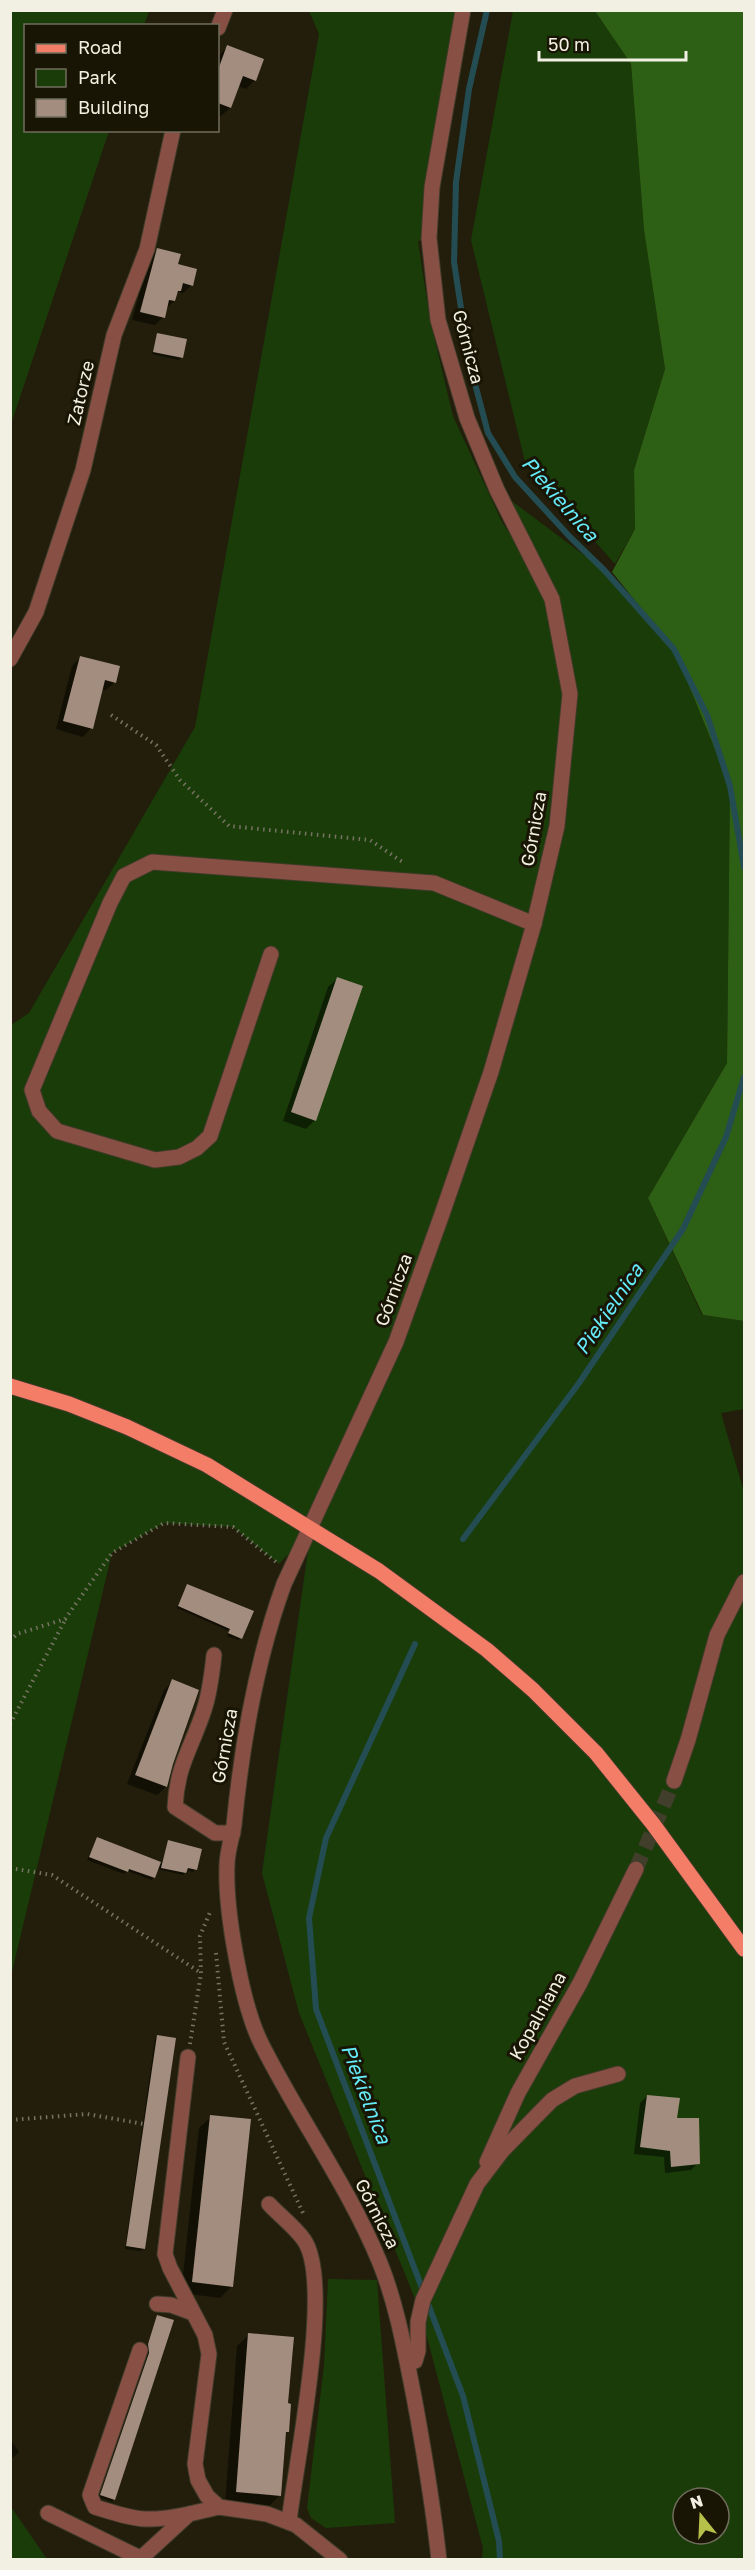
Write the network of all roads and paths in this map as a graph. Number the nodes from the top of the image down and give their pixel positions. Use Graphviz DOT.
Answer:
graph roads {
  1 [pos="225,10"];
  2 [pos="463,10"];
  3 [pos="219,25"];
  4 [pos="173,132"];
  5 [pos="10,659"];
  6 [pos="111,715"];
  7 [pos="406,865"];
  8 [pos="534,924"];
  9 [pos="271,954"];
  10 [pos="10,1386"];
  11 [pos="311,1529"];
  12 [pos="279,1564"];
  13 [pos="744,1582"];
  14 [pos="65,1619"];
  15 [pos="10,1641"];
  16 [pos="214,1655"];
  17 [pos="10,1724"];
  18 [pos="674,1781"];
  19 [pos="233,1833"];
  20 [pos="10,1868"];
  21 [pos="636,1869"];
  22 [pos="215,1902"];
  23 [pos="744,1949"];
  24 [pos="201,1973"];
  25 [pos="188,2057"];
  26 [pos="618,2074"];
  27 [pos="10,2120"];
  28 [pos="144,2124"];
  29 [pos="477,2184"];
  30 [pos="269,2204"];
  31 [pos="157,2304"];
  32 [pos="193,2313"];
  33 [pos="140,2350"];
  34 [pos="408,2363"];
  35 [pos="219,2507"];
  36 [pos="48,2513"];
  37 [pos="189,2514"];
  38 [pos="289,2522"];
  39 [pos="140,2559"];
  40 [pos="340,2559"];
  41 [pos="439,2559"];
  1 -- 3 [label="street"];
  2 -- 8 [label="street, Górnicza"];
  4 -- 5 [label="street, Zatorze"];
  6 -- 7 [label="path"];
  8 -- 9 [label="street"];
  8 -- 11 [label="street, Górnicza"];
  10 -- 11 [label="main road"];
  11 -- 19 [label="street, Górnicza"];
  11 -- 23 [label="main road"];
  12 -- 14 [label="path"];
  13 -- 18 [label="street"];
  14 -- 15 [label="path"];
  14 -- 17 [label="path"];
  16 -- 19 [label="street"];
  19 -- 34 [label="street, Górnicza"];
  20 -- 24 [label="path"];
  21 -- 29 [label="street, Kopalniana"];
  22 -- 24 [label="path"];
  24 -- 25 [label="path"];
  25 -- 32 [label="street"];
  26 -- 29 [label="street, Kopalniana"];
  27 -- 28 [label="path"];
  29 -- 34 [label="street, Kopalniana"];
  30 -- 38 [label="street"];
  31 -- 32 [label="street"];
  32 -- 35 [label="street"];
  33 -- 37 [label="street"];
  34 -- 41 [label="street, Górnicza"];
  35 -- 37 [label="street"];
  35 -- 38 [label="street"];
  36 -- 39 [label="street"];
  37 -- 39 [label="street"];
  38 -- 40 [label="street"];
}
